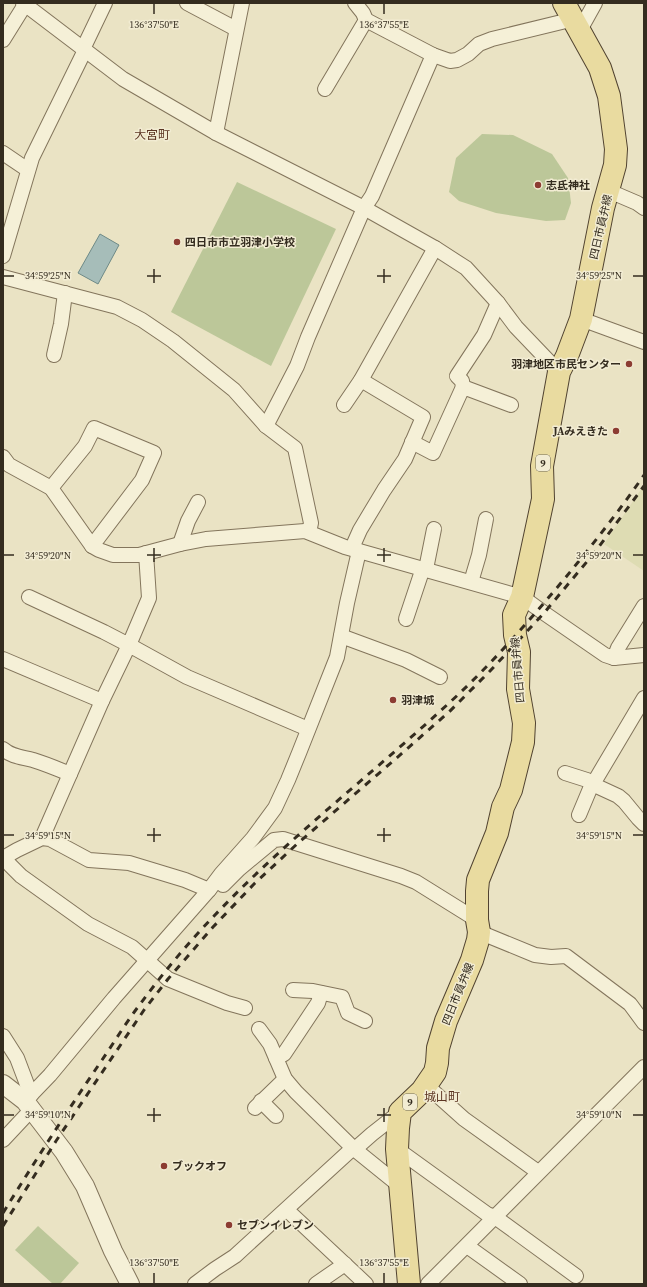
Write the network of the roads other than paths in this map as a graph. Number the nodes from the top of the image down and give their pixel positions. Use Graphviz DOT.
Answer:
graph roads {
  1 [pos="25,3"];
  2 [pos="105,3"];
  3 [pos="187,3"];
  4 [pos="242,3"];
  5 [pos="355,3"];
  6 [pos="595,3"];
  7 [pos="573,17"];
  8 [pos="366,20"];
  9 [pos="236,29"];
  10 [pos="3,40"];
  11 [pos="84,49"];
  12 [pos="433,55"];
  13 [pos="325,89"];
  14 [pos="216,133"];
  15 [pos="3,153"];
  16 [pos="28,170"];
  17 [pos="609,191"];
  18 [pos="642,201"];
  19 [pos="364,208"];
  20 [pos="435,248"];
  21 [pos="3,256"];
  22 [pos="3,277"];
  23 [pos="65,293"];
  24 [pos="498,304"];
  25 [pos="581,319"];
  26 [pos="644,342"];
  27 [pos="54,355"];
  28 [pos="559,372"];
  29 [pos="361,380"];
  30 [pos="463,387"];
  31 [pos="344,405"];
  32 [pos="511,405"];
  33 [pos="266,426"];
  34 [pos="412,442"];
  35 [pos="3,457"];
  36 [pos="51,488"];
  37 [pos="198,502"];
  38 [pos="486,519"];
  39 [pos="434,530"];
  40 [pos="309,532"];
  41 [pos="180,544"];
  42 [pos="92,546"];
  43 [pos="356,550"];
  44 [pos="146,553"];
  45 [pos="425,569"];
  46 [pos="471,582"];
  47 [pos="29,597"];
  48 [pos="522,597"];
  49 [pos="644,606"];
  50 [pos="406,619"];
  51 [pos="341,636"];
  52 [pos="129,645"];
  53 [pos="644,655"];
  54 [pos="3,658"];
  55 [pos="614,658"];
  56 [pos="440,676"];
  57 [pos="644,698"];
  58 [pos="102,702"];
  59 [pos="308,730"];
  60 [pos="3,749"];
  61 [pos="566,773"];
  62 [pos="70,774"];
  63 [pos="592,784"];
  64 [pos="579,815"];
  65 [pos="644,824"];
  66 [pos="42,838"];
  67 [pos="4,858"];
  68 [pos="211,887"];
  69 [pos="478,926"];
  70 [pos="148,960"];
  71 [pos="294,990"];
  72 [pos="321,992"];
  73 [pos="245,1008"];
  74 [pos="365,1021"];
  75 [pos="644,1023"];
  76 [pos="259,1029"];
  77 [pos="3,1036"];
  78 [pos="276,1058"];
  79 [pos="644,1067"];
  80 [pos="285,1079"];
  81 [pos="3,1084"];
  82 [pos="426,1085"];
  83 [pos="29,1101"];
  84 [pos="400,1112"];
  85 [pos="276,1116"];
  86 [pos="3,1140"];
  87 [pos="354,1148"];
  88 [pos="397,1149"];
  89 [pos="538,1172"];
  90 [pos="400,1186"];
  91 [pos="287,1210"];
  92 [pos="494,1217"];
  93 [pos="466,1246"];
  94 [pos="345,1264"];
  95 [pos="576,1276"];
  96 [pos="130,1284"];
  97 [pos="195,1284"];
  98 [pos="316,1284"];
  99 [pos="366,1284"];
  100 [pos="409,1284"];
  101 [pos="428,1284"];
  102 [pos="520,1284"];
  1 -- 10 [label="street"];
  1 -- 11 [label="street"];
  2 -- 11 [label="street"];
  3 -- 9 [label="street"];
  4 -- 9 [label="street"];
  5 -- 8 [label="street"];
  6 -- 7 [label="street"];
  7 -- 12 [label="street"];
  7 -- 17 [label="main road, 四日市員弁線 / 9"];
  8 -- 12 [label="street"];
  8 -- 13 [label="street"];
  9 -- 14 [label="street"];
  11 -- 14 [label="street"];
  11 -- 16 [label="street"];
  12 -- 19 [label="street"];
  14 -- 19 [label="street"];
  15 -- 16 [label="street"];
  16 -- 21 [label="street"];
  17 -- 18 [label="street"];
  17 -- 25 [label="main road, 四日市員弁線 / 9"];
  19 -- 20 [label="street"];
  19 -- 33 [label="street"];
  20 -- 24 [label="street"];
  20 -- 29 [label="street"];
  22 -- 23 [label="street"];
  23 -- 27 [label="street"];
  23 -- 33 [label="street"];
  24 -- 28 [label="street"];
  24 -- 30 [label="street"];
  25 -- 26 [label="street"];
  25 -- 28 [label="main road, 四日市員弁線 / 9"];
  28 -- 48 [label="main road, 四日市員弁線 / 9"];
  29 -- 31 [label="street"];
  29 -- 34 [label="street"];
  30 -- 32 [label="street"];
  30 -- 34 [label="street"];
  33 -- 40 [label="street"];
  34 -- 43 [label="street"];
  35 -- 36 [label="street"];
  36 -- 42 [label="street"];
  36 -- 42 [label="street"];
  37 -- 41 [label="street"];
  38 -- 46 [label="street"];
  39 -- 45 [label="street"];
  40 -- 41 [label="street"];
  40 -- 43 [label="street"];
  41 -- 44 [label="street"];
  42 -- 44 [label="street"];
  43 -- 45 [label="street"];
  43 -- 51 [label="street"];
  44 -- 52 [label="street"];
  45 -- 46 [label="street"];
  45 -- 50 [label="street"];
  46 -- 48 [label="street"];
  47 -- 52 [label="street"];
  48 -- 55 [label="street"];
  48 -- 69 [label="main road, 四日市員弁線 / 9"];
  49 -- 55 [label="street"];
  51 -- 56 [label="street"];
  51 -- 59 [label="street"];
  52 -- 58 [label="street"];
  52 -- 59 [label="street"];
  53 -- 55 [label="street"];
  54 -- 58 [label="street"];
  57 -- 63 [label="street"];
  58 -- 62 [label="street"];
  59 -- 68 [label="street"];
  60 -- 62 [label="street"];
  61 -- 63 [label="street"];
  62 -- 66 [label="street"];
  63 -- 64 [label="street"];
  63 -- 65 [label="street"];
  66 -- 67 [label="street"];
  66 -- 68 [label="street"];
  67 -- 70 [label="street"];
  68 -- 69 [label="street"];
  68 -- 70 [label="street"];
  69 -- 75 [label="street"];
  69 -- 82 [label="main road, 四日市員弁線 / 9"];
  70 -- 73 [label="street"];
  70 -- 83 [label="street"];
  71 -- 72 [label="street"];
  72 -- 74 [label="street"];
  72 -- 78 [label="street"];
  76 -- 78 [label="street"];
  77 -- 83 [label="street"];
  78 -- 80 [label="street"];
  79 -- 89 [label="street"];
  80 -- 85 [label="street"];
  80 -- 87 [label="street"];
  81 -- 83 [label="street"];
  82 -- 84 [label="main road, 四日市員弁線 / 9"];
  82 -- 89 [label="street"];
  83 -- 86 [label="street"];
  83 -- 96 [label="street"];
  84 -- 87 [label="street"];
  84 -- 88 [label="main road, 9"];
  87 -- 90 [label="street"];
  87 -- 91 [label="street"];
  88 -- 90 [label="main road, 9"];
  88 -- 92 [label="street"];
  89 -- 92 [label="street"];
  90 -- 100 [label="main road, 9"];
  91 -- 94 [label="street"];
  91 -- 97 [label="street"];
  92 -- 93 [label="street"];
  92 -- 95 [label="street"];
  93 -- 101 [label="street"];
  93 -- 102 [label="street"];
  94 -- 98 [label="street"];
  94 -- 99 [label="street"];
}
